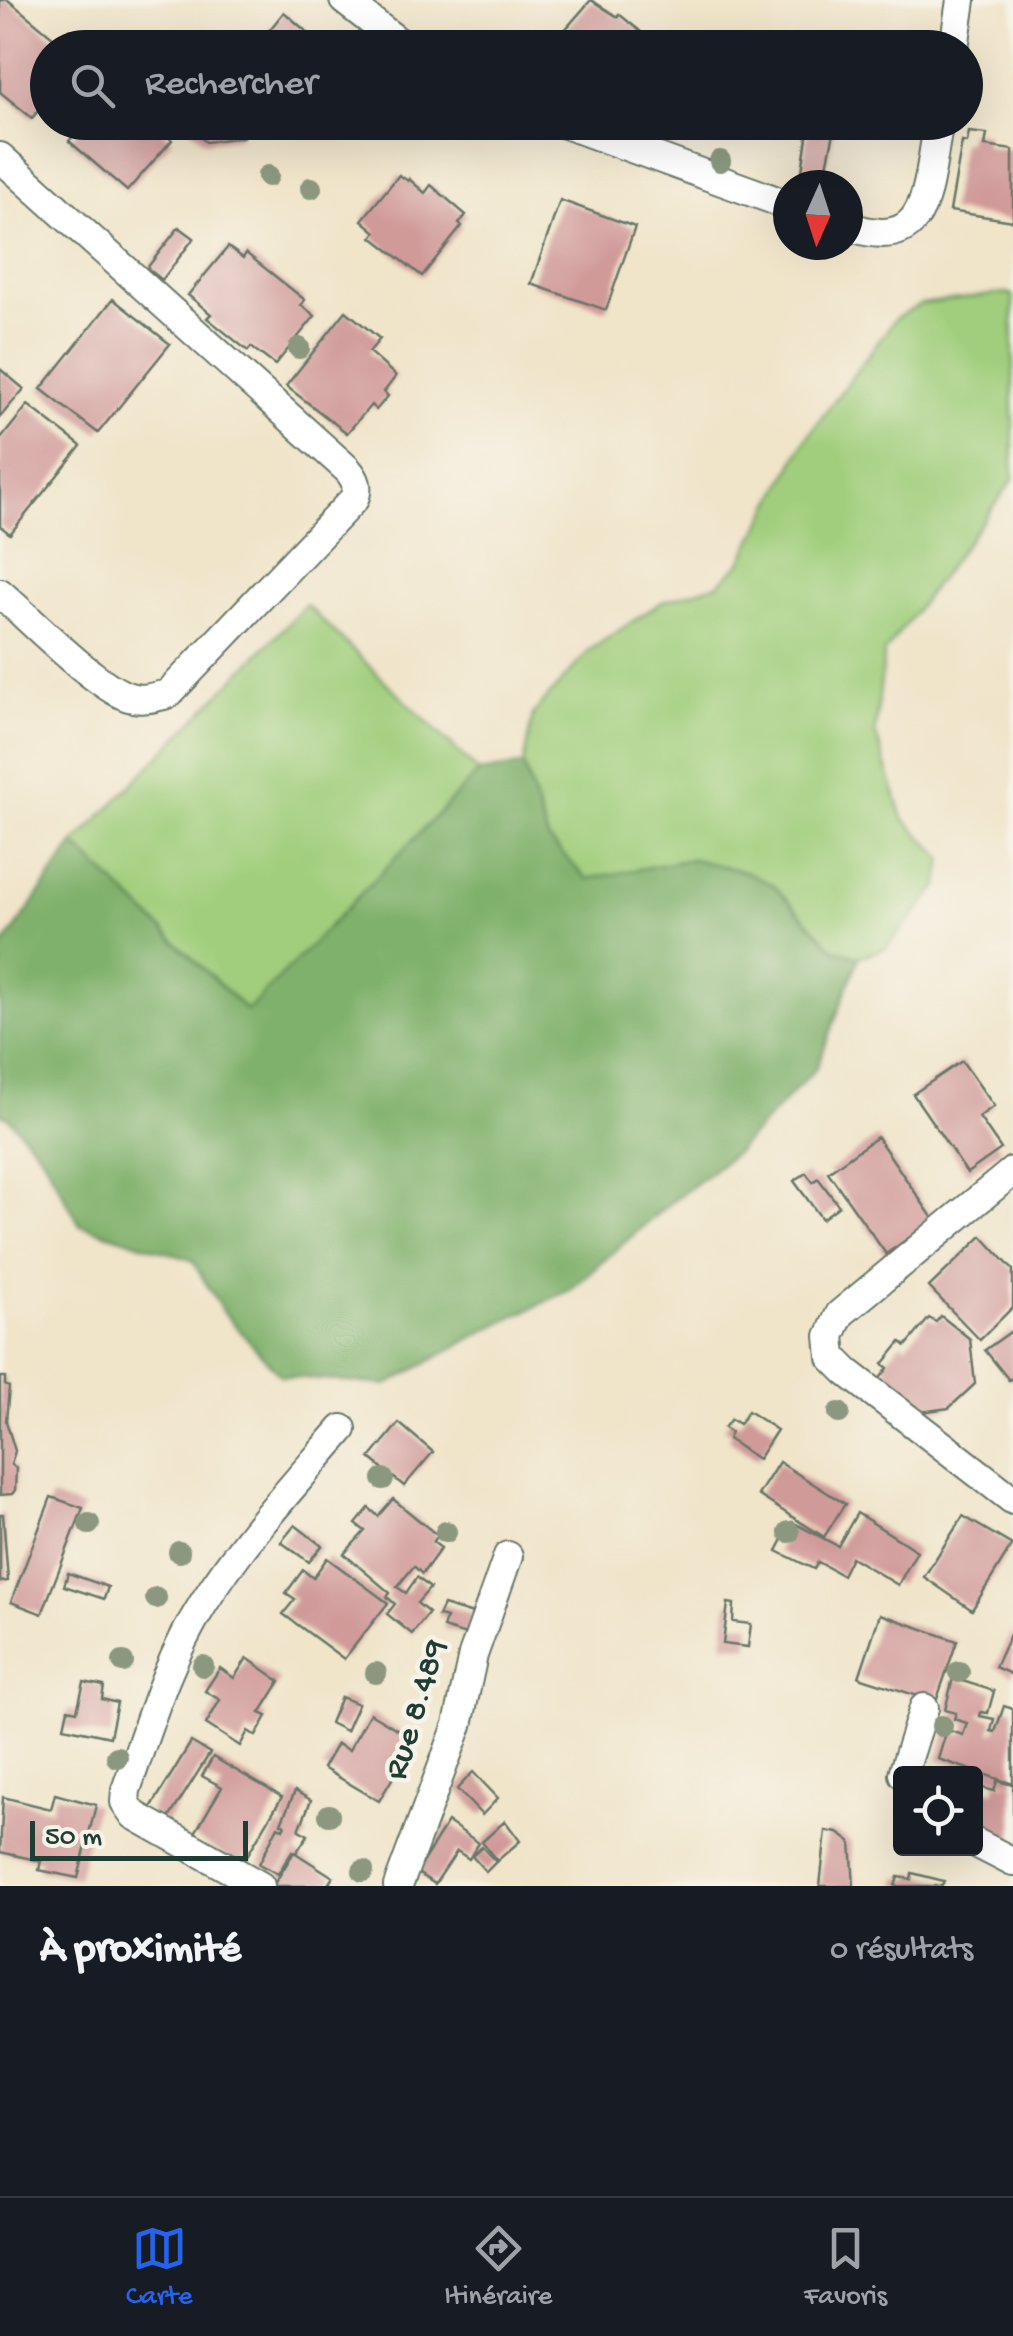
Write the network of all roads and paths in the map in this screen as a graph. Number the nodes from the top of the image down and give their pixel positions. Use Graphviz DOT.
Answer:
graph roads {
  1 [pos="344,0"];
  2 [pos="961,0"];
  3 [pos="383,30"];
  4 [pos="957,30"];
  5 [pos="609,140"];
  6 [pos="935,140"];
  7 [pos="0,157"];
  8 [pos="773,200"];
  9 [pos="863,231"];
  10 [pos="0,592"];
  11 [pos="1013,1171"];
  12 [pos="342,1428"];
  13 [pos="1013,1500"];
  14 [pos="508,1556"];
  15 [pos="924,1708"];
  16 [pos="905,1766"];
  17 [pos="983,1847"];
  18 [pos="1013,1862"];
  19 [pos="260,1886"];
  20 [pos="398,1886"];
  1 -- 3 [label="street"];
  2 -- 4 [label="street"];
  5 -- 8 [label="street"];
  6 -- 9 [label="street"];
  7 -- 10 [label="street"];
  11 -- 13 [label="street"];
  12 -- 19 [label="street"];
  14 -- 20 [label="street, Rue 8.489"];
  15 -- 16 [label="street"];
  17 -- 18 [label="street"];
}
